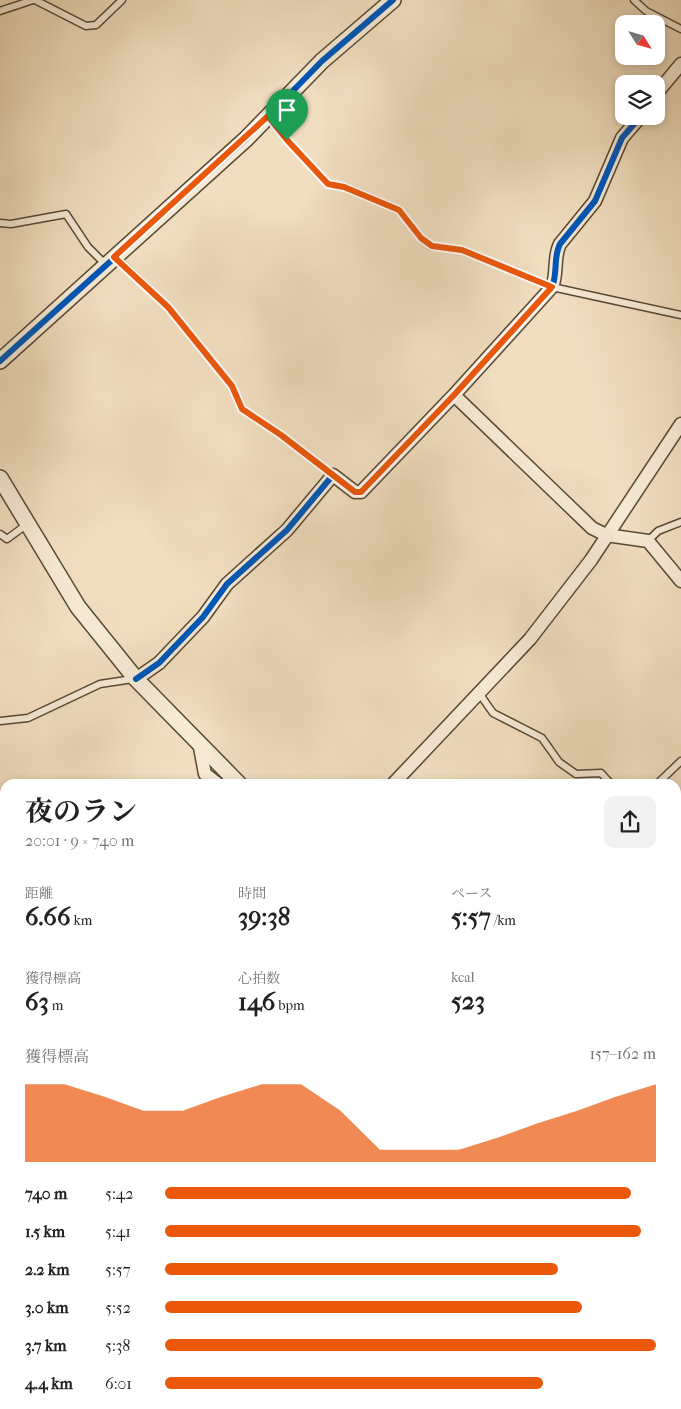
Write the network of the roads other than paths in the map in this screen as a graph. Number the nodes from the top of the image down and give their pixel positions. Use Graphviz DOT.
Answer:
graph roads {
  1 [pos="34,0"];
  2 [pos="122,0"];
  3 [pos="393,0"];
  4 [pos="634,0"];
  5 [pos="0,11"];
  6 [pos="681,30"];
  7 [pos="681,64"];
  8 [pos="665,81"];
  9 [pos="268,116"];
  10 [pos="633,125"];
  11 [pos="0,223"];
  12 [pos="110,260"];
  13 [pos="552,287"];
  14 [pos="681,315"];
  15 [pos="0,361"];
  16 [pos="454,395"];
  17 [pos="681,424"];
  18 [pos="332,476"];
  19 [pos="0,478"];
  20 [pos="681,522"];
  21 [pos="26,525"];
  22 [pos="0,534"];
  23 [pos="606,535"];
  24 [pos="648,540"];
  25 [pos="681,581"];
  26 [pos="136,679"];
  27 [pos="479,693"];
  28 [pos="0,721"];
  29 [pos="198,742"];
  30 [pos="681,761"];
  31 [pos="212,779"];
  32 [pos="234,779"];
  33 [pos="398,779"];
  34 [pos="607,779"];
  35 [pos="662,779"];
  1 -- 2 [label="lane"];
  1 -- 5 [label="lane"];
  3 -- 9 [label="street"];
  4 -- 6 [label="lane"];
  7 -- 8 [label="street"];
  9 -- 12 [label="street"];
  9 -- 13 [label="lane"];
  10 -- 13 [label="street"];
  11 -- 12 [label="lane"];
  12 -- 15 [label="street"];
  12 -- 18 [label="lane"];
  13 -- 14 [label="lane"];
  13 -- 16 [label="street"];
  16 -- 18 [label="street"];
  16 -- 23 [label="street"];
  17 -- 23 [label="street"];
  18 -- 26 [label="street"];
  19 -- 21 [label="street"];
  20 -- 24 [label="lane"];
  21 -- 22 [label="lane"];
  21 -- 26 [label="street"];
  23 -- 24 [label="street"];
  23 -- 27 [label="street"];
  24 -- 25 [label="street"];
  26 -- 28 [label="lane"];
  26 -- 29 [label="street"];
  27 -- 33 [label="street"];
  27 -- 34 [label="lane"];
  29 -- 31 [label="street"];
  29 -- 32 [label="street"];
  30 -- 35 [label="lane"];
}
